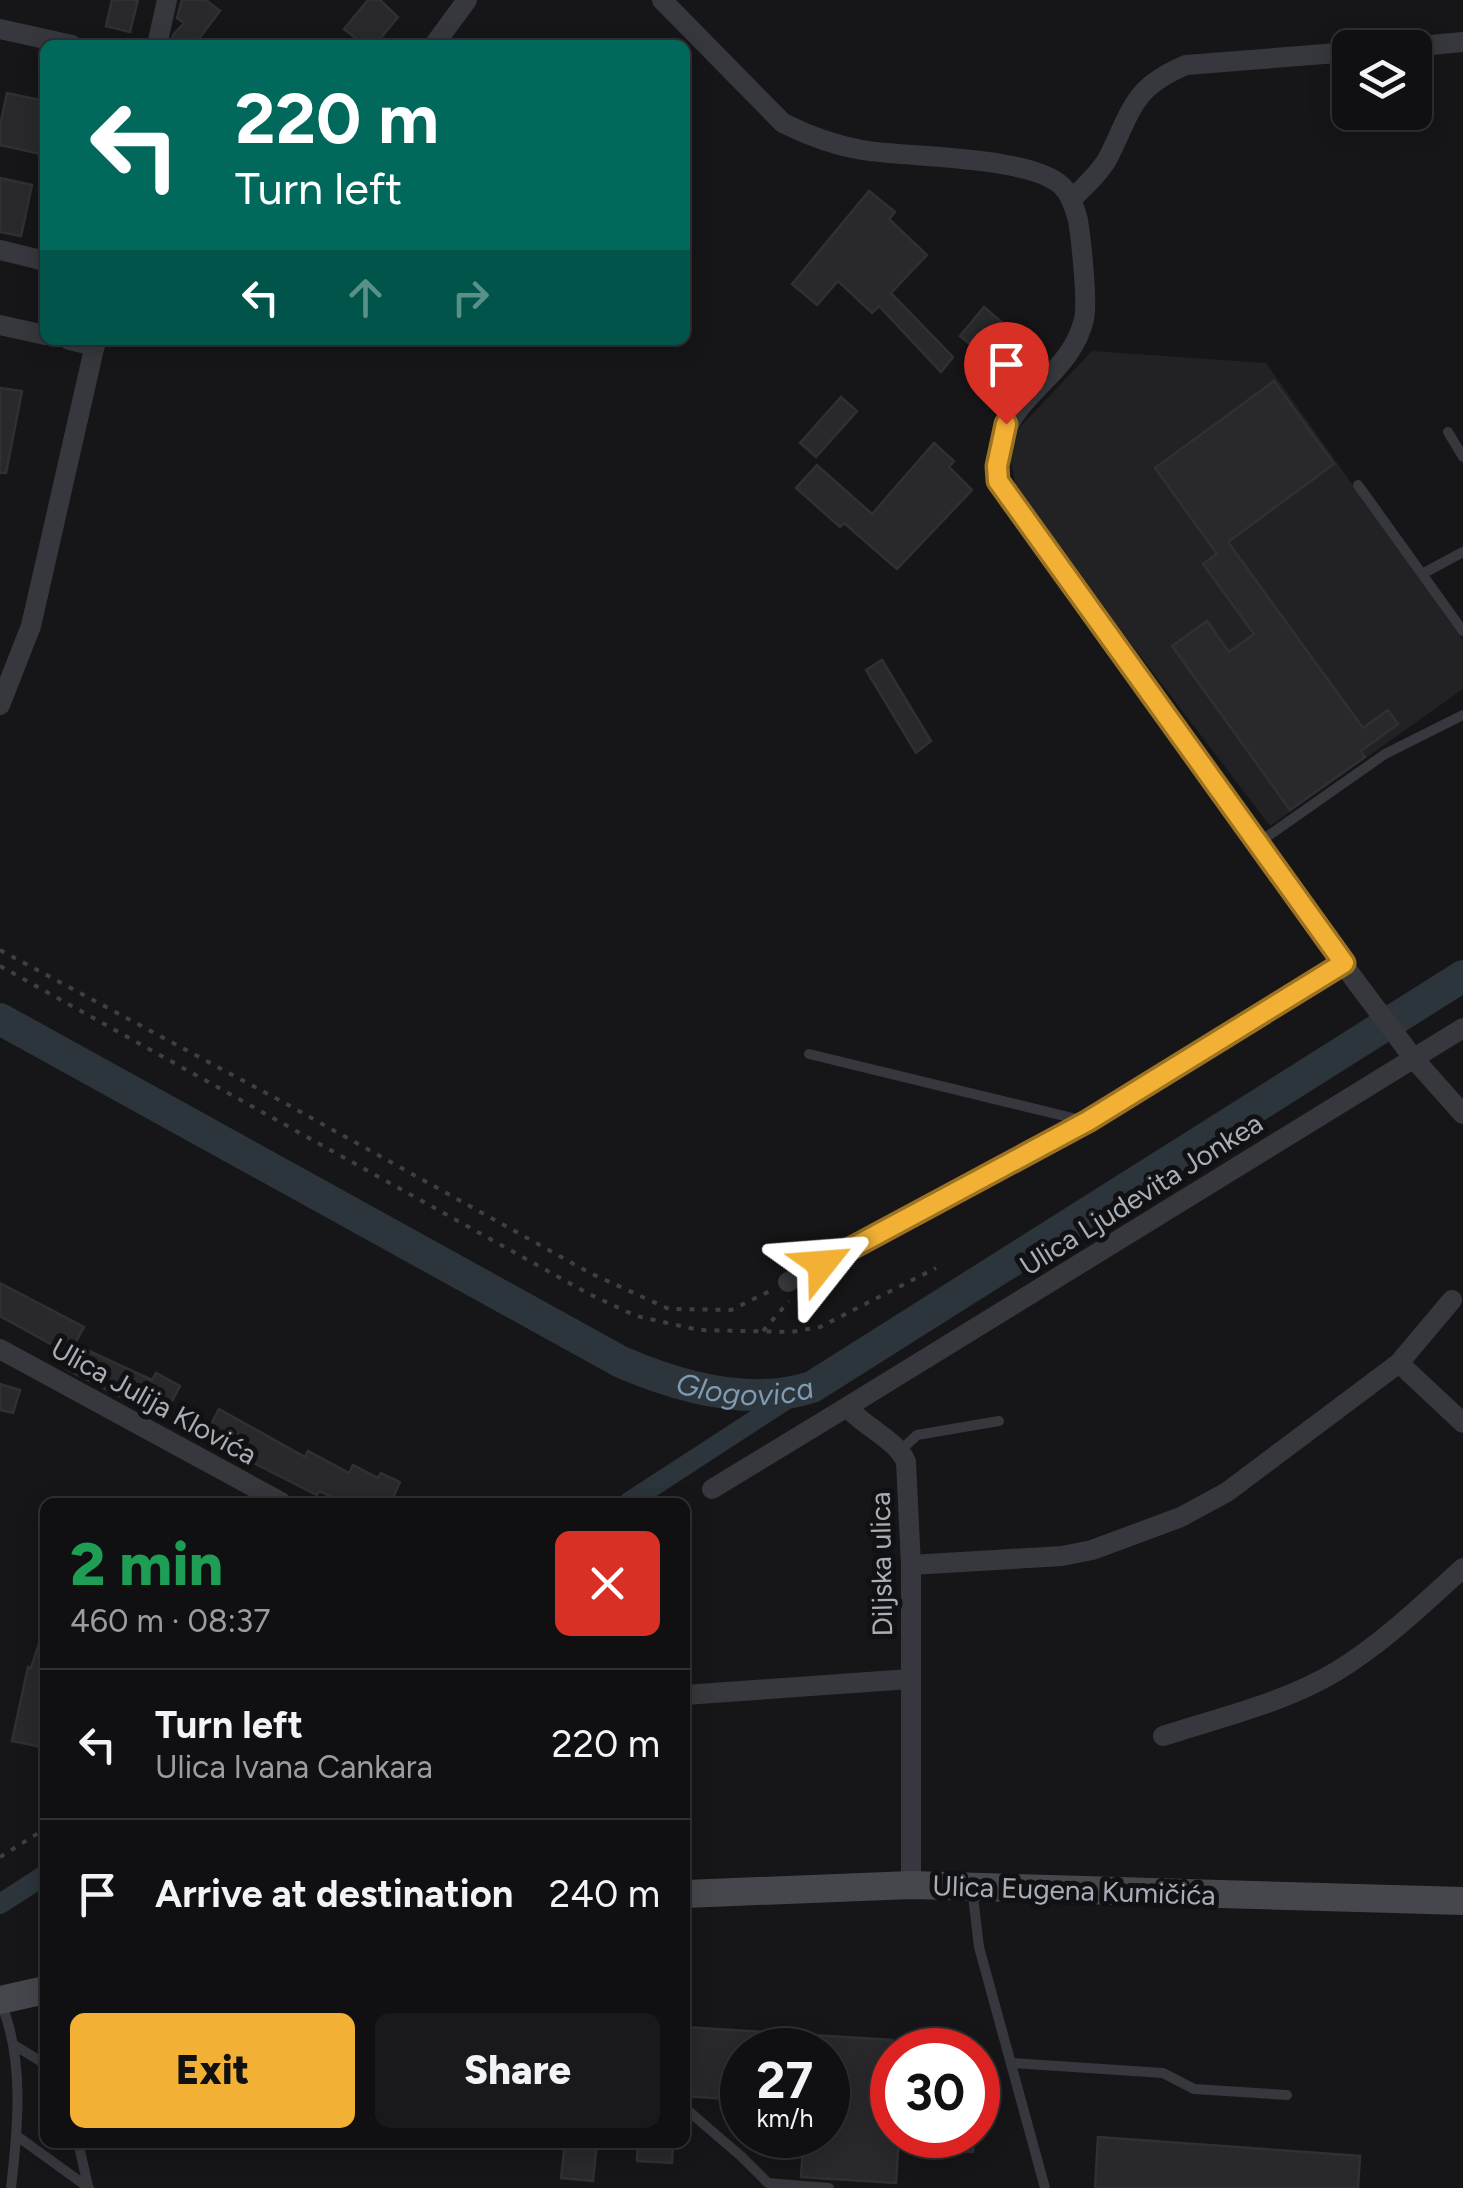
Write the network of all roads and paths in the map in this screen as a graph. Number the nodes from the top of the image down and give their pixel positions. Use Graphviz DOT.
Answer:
graph roads {
  1 [pos="166,0"];
  2 [pos="467,0"];
  3 [pos="662,0"];
  4 [pos="0,29"];
  5 [pos="50,40"];
  6 [pos="158,40"];
  7 [pos="438,40"];
  8 [pos="1463,42"];
  9 [pos="1432,45"];
  10 [pos="1332,54"];
  11 [pos="1071,200"];
  12 [pos="0,250"];
  13 [pos="40,260"];
  14 [pos="0,325"];
  15 [pos="40,334"];
  16 [pos="96,345"];
  17 [pos="1448,432"];
  18 [pos="1463,457"];
  19 [pos="1358,486"];
  20 [pos="1463,552"];
  21 [pos="1422,574"];
  22 [pos="1463,632"];
  23 [pos="0,704"];
  24 [pos="1463,715"];
  25 [pos="1258,843"];
  26 [pos="0,950"];
  27 [pos="0,966"];
  28 [pos="1349,971"];
  29 [pos="1463,1028"];
  30 [pos="1410,1053"];
  31 [pos="810,1054"];
  32 [pos="1463,1114"];
  33 [pos="1088,1121"];
  34 [pos="936,1268"];
  35 [pos="788,1282"];
  36 [pos="1452,1300"];
  37 [pos="0,1349"];
  38 [pos="1398,1363"];
  39 [pos="846,1407"];
  40 [pos="999,1421"];
  41 [pos="1463,1423"];
  42 [pos="901,1450"];
  43 [pos="712,1489"];
  44 [pos="273,1498"];
  45 [pos="911,1565"];
  46 [pos="1463,1568"];
  47 [pos="910,1679"];
  48 [pos="690,1695"];
  49 [pos="1163,1736"];
  50 [pos="40,1832"];
  51 [pos="0,1857"];
  52 [pos="911,1885"];
  53 [pos="972,1888"];
  54 [pos="690,1894"];
  55 [pos="1463,1900"];
  56 [pos="40,1988"];
  57 [pos="0,2000"];
  58 [pos="14,2045"];
  59 [pos="40,2061"];
  60 [pos="1011,2063"];
  61 [pos="1287,2095"];
  62 [pos="690,2112"];
  63 [pos="17,2136"];
  64 [pos="79,2148"];
  65 [pos="10,2188"];
  66 [pos="88,2188"];
  67 [pos="829,2188"];
  68 [pos="1045,2188"];
  1 -- 6 [label="street"];
  2 -- 7 [label="street"];
  3 -- 11 [label="street"];
  4 -- 5 [label="street"];
  8 -- 9 [label="street"];
  10 -- 11 [label="street"];
  11 -- 25 [label="street"];
  12 -- 13 [label="street"];
  14 -- 15 [label="street"];
  16 -- 23 [label="street"];
  17 -- 18 [label="lane"];
  19 -- 21 [label="lane"];
  20 -- 21 [label="lane"];
  21 -- 22 [label="lane"];
  24 -- 25 [label="lane"];
  25 -- 28 [label="street"];
  26 -- 35 [label="path"];
  27 -- 34 [label="path"];
  28 -- 30 [label="street"];
  28 -- 33 [label="street"];
  29 -- 30 [label="street, Ulica Ljudevita Jonkea"];
  30 -- 32 [label="street"];
  30 -- 39 [label="street, Ulica Ljudevita Jonkea"];
  31 -- 33 [label="lane"];
  33 -- 35 [label="street"];
  36 -- 38 [label="street"];
  37 -- 44 [label="street, Ulica Julija Klovića"];
  38 -- 41 [label="street"];
  38 -- 45 [label="street"];
  39 -- 42 [label="street"];
  39 -- 43 [label="street, Ulica Ljudevita Jonkea"];
  40 -- 42 [label="lane"];
  42 -- 45 [label="street, Diljska ulica"];
  45 -- 47 [label="street, Diljska ulica"];
  46 -- 49 [label="street"];
  47 -- 48 [label="street"];
  47 -- 52 [label="street, Diljska ulica"];
  50 -- 51 [label="path"];
  52 -- 53 [label="main road, Ulica Eugena Kumičića"];
  52 -- 54 [label="main road, Ulica Eugena Kumičića"];
  53 -- 55 [label="main road, Ulica Eugena Kumičića"];
  53 -- 60 [label="lane"];
  56 -- 57 [label="main road"];
  57 -- 58 [label="lane"];
  58 -- 59 [label="lane"];
  58 -- 63 [label="lane"];
  60 -- 61 [label="lane"];
  60 -- 68 [label="lane"];
  62 -- 67 [label="lane"];
  63 -- 65 [label="lane"];
  63 -- 66 [label="lane"];
  64 -- 66 [label="lane"];
}
